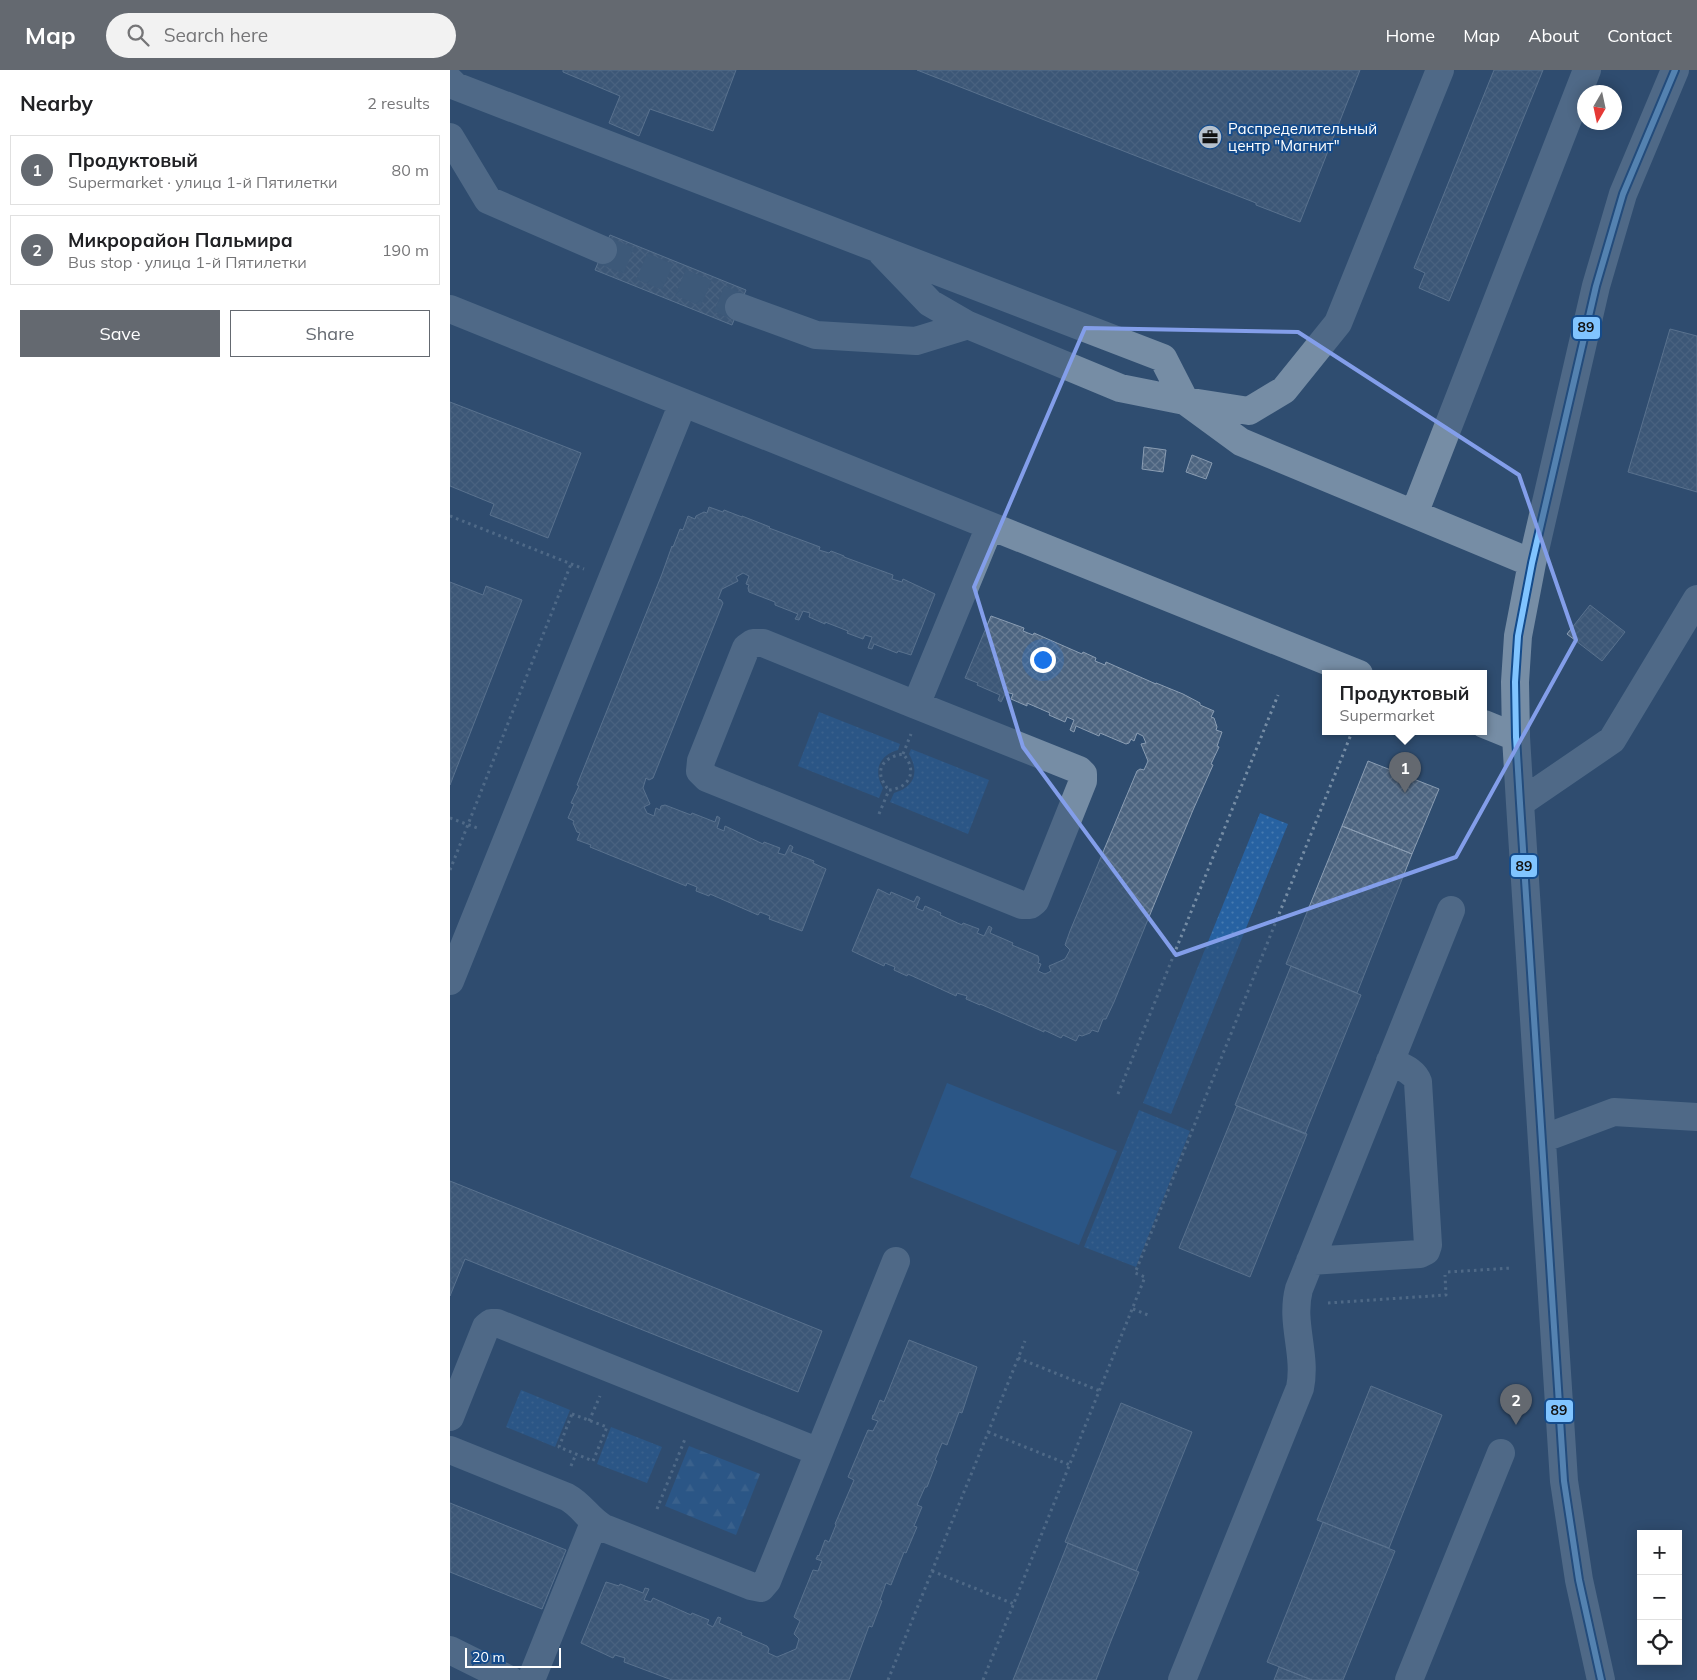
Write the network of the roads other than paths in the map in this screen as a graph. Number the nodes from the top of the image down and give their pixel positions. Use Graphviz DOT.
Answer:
graph roads {
  1 [pos="1440,70"];
  2 [pos="1587,70"];
  3 [pos="1675,70"];
  4 [pos="450,82"];
  5 [pos="450,138"];
  6 [pos="877,248"];
  7 [pos="603,250"];
  8 [pos="739,307"];
  9 [pos="450,309"];
  10 [pos="968,325"];
  11 [pos="1185,401"];
  12 [pos="683,403"];
  13 [pos="1414,514"];
  14 [pos="990,526"];
  15 [pos="1532,563"];
  16 [pos="1697,600"];
  17 [pos="1350,670"];
  18 [pos="916,705"];
  19 [pos="1487,725"];
  20 [pos="1516,737"];
  21 [pos="1520,803"];
  22 [pos="1451,910"];
  23 [pos="450,981"];
  24 [pos="1390,1061"];
  25 [pos="1697,1117"];
  26 [pos="1542,1139"];
  27 [pos="896,1261"];
  28 [pos="1310,1261"];
  29 [pos="450,1417"];
  30 [pos="450,1450"];
  31 [pos="819,1452"];
  32 [pos="1501,1453"];
  33 [pos="594,1523"];
  34 [pos="450,1650"];
  35 [pos="510,1680"];
  36 [pos="531,1680"];
  37 [pos="1182,1680"];
  38 [pos="1409,1680"];
  39 [pos="1601,1680"];
  1 -- 11 [label="street"];
  2 -- 13 [label="street"];
  3 -- 15 [label="street"];
  4 -- 6 [label="street"];
  5 -- 7 [label="street"];
  6 -- 10 [label="street"];
  6 -- 11 [label="street"];
  8 -- 10 [label="street"];
  9 -- 12 [label="street"];
  10 -- 11 [label="street"];
  11 -- 13 [label="street"];
  12 -- 14 [label="street"];
  12 -- 23 [label="street"];
  13 -- 15 [label="street"];
  14 -- 17 [label="street"];
  14 -- 18 [label="street"];
  15 -- 20 [label="street"];
  16 -- 21 [label="street"];
  18 -- 18 [label="street"];
  19 -- 20 [label="street"];
  20 -- 21 [label="street"];
  21 -- 26 [label="street"];
  22 -- 24 [label="street"];
  24 -- 28 [label="street"];
  24 -- 28 [label="street"];
  25 -- 26 [label="street"];
  26 -- 39 [label="street"];
  27 -- 31 [label="street"];
  28 -- 37 [label="street"];
  29 -- 31 [label="street"];
  30 -- 33 [label="street"];
  31 -- 33 [label="street"];
  32 -- 38 [label="street"];
  33 -- 36 [label="street"];
  34 -- 35 [label="street"];
}
